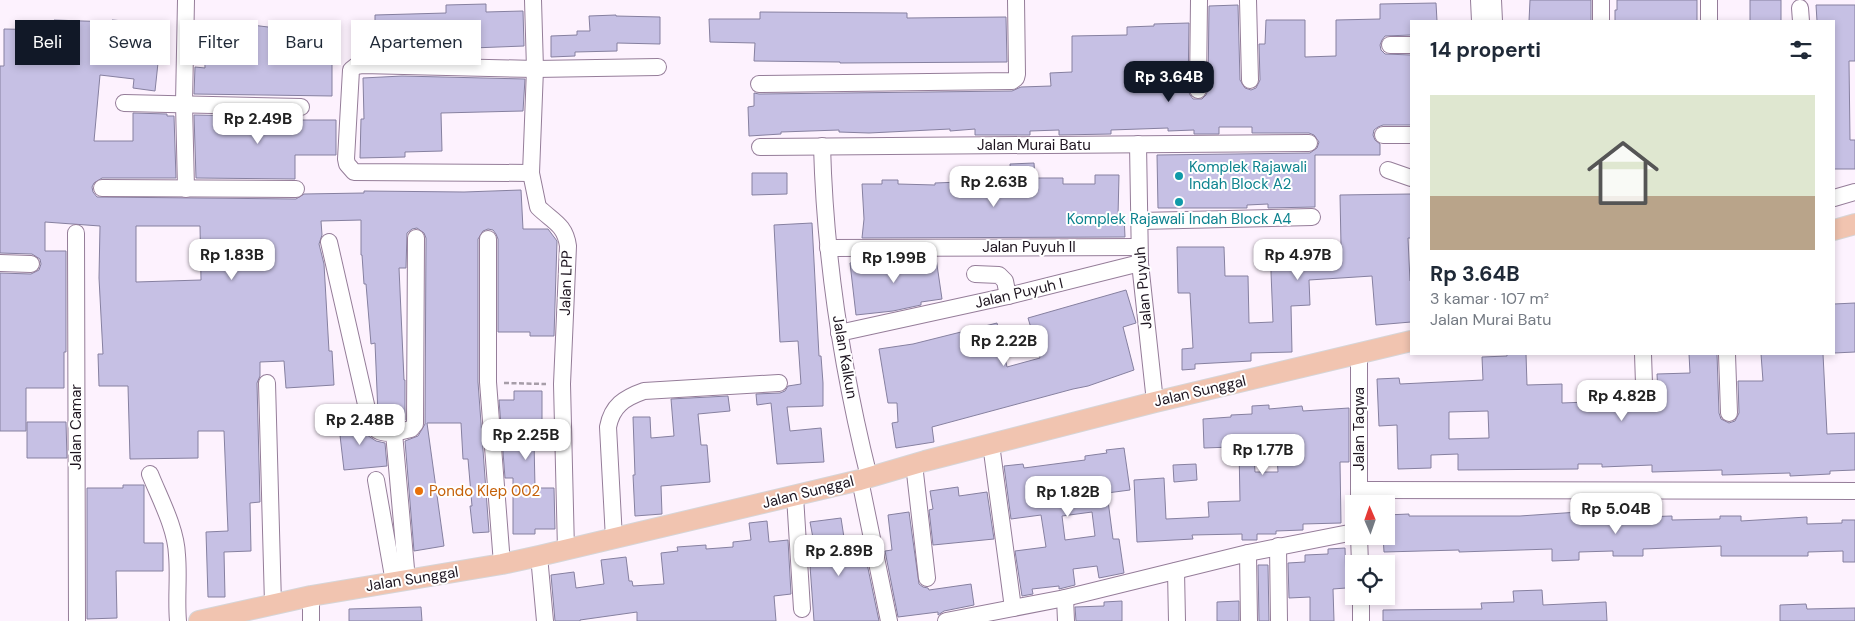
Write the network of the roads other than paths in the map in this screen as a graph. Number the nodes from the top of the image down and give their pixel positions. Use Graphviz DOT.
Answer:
graph roads {
  1 [pos="186,0"];
  2 [pos="533,0"];
  3 [pos="1016,0"];
  4 [pos="1199,0"];
  5 [pos="1248,0"];
  6 [pos="1480,0"];
  7 [pos="1493,0"];
  8 [pos="1601,0"];
  9 [pos="1709,0"];
  10 [pos="1480,20"];
  11 [pos="1494,20"];
  12 [pos="1601,20"];
  13 [pos="1710,20"];
  14 [pos="1390,45"];
  15 [pos="1410,45"];
  16 [pos="658,67"];
  17 [pos="535,69"];
  18 [pos="1250,80"];
  19 [pos="759,84"];
  20 [pos="1198,90"];
  21 [pos="124,103"];
  22 [pos="184,103"];
  23 [pos="301,107"];
  24 [pos="1383,135"];
  25 [pos="1410,135"];
  26 [pos="1309,143"];
  27 [pos="1138,144"];
  28 [pos="822,146"];
  29 [pos="760,147"];
  30 [pos="1388,170"];
  31 [pos="531,174"];
  32 [pos="1410,178"];
  33 [pos="102,188"];
  34 [pos="186,189"];
  35 [pos="296,189"];
  36 [pos="1855,192"];
  37 [pos="1835,198"];
  38 [pos="1312,217"];
  39 [pos="1139,221"];
  40 [pos="1855,224"];
  41 [pos="1835,230"];
  42 [pos="76,233"];
  43 [pos="416,238"];
  44 [pos="488,239"];
  45 [pos="329,242"];
  46 [pos="828,248"];
  47 [pos="1140,255"];
  48 [pos="0,263"];
  49 [pos="31,264"];
  50 [pos="975,274"];
  51 [pos="1008,296"];
  52 [pos="839,333"];
  53 [pos="1410,341"];
  54 [pos="1359,354"];
  55 [pos="1643,355"];
  56 [pos="1727,355"];
  57 [pos="267,383"];
  58 [pos="779,383"];
  59 [pos="1644,384"];
  60 [pos="1155,402"];
  61 [pos="1729,413"];
  62 [pos="394,433"];
  63 [pos="991,444"];
  64 [pos="914,464"];
  65 [pos="150,474"];
  66 [pos="864,478"];
  67 [pos="376,480"];
  68 [pos="1855,491"];
  69 [pos="1359,495"];
  70 [pos="795,496"];
  71 [pos="1395,497"];
  72 [pos="1345,534"];
  73 [pos="614,539"];
  74 [pos="1278,546"];
  75 [pos="566,550"];
  76 [pos="1248,553"];
  77 [pos="539,556"];
  78 [pos="502,564"];
  79 [pos="1176,571"];
  80 [pos="928,578"];
  81 [pos="400,581"];
  82 [pos="311,596"];
  83 [pos="1065,598"];
  84 [pos="273,604"];
  85 [pos="1360,605"];
  86 [pos="1013,608"];
  87 [pos="802,609"];
  88 [pos="995,616"];
  89 [pos="77,621"];
  90 [pos="178,621"];
  91 [pos="199,621"];
  92 [pos="311,621"];
  93 [pos="545,621"];
  94 [pos="889,621"];
  95 [pos="946,621"];
  96 [pos="1066,621"];
  97 [pos="1177,621"];
  98 [pos="1249,621"];
  99 [pos="1279,621"];
  100 [pos="1361,621"];
  1 -- 22 [label="street"];
  2 -- 17 [label="street, Jalan LPP"];
  3 -- 19 [label="street"];
  4 -- 20 [label="street"];
  5 -- 18 [label="street"];
  6 -- 10 [label="street"];
  7 -- 11 [label="street"];
  8 -- 12 [label="street"];
  9 -- 13 [label="street"];
  14 -- 15 [label="street"];
  16 -- 17 [label="street"];
  17 -- 31 [label="street, Jalan LPP"];
  17 -- 31 [label="street"];
  21 -- 22 [label="street"];
  22 -- 23 [label="street"];
  22 -- 34 [label="street"];
  24 -- 25 [label="street"];
  26 -- 27 [label="street, Jalan Murai Batu"];
  27 -- 28 [label="street, Jalan Murai Batu"];
  27 -- 39 [label="street, Jalan Puyuh"];
  28 -- 29 [label="street, Jalan Murai Batu"];
  28 -- 46 [label="street, Jalan Kalkun"];
  30 -- 32 [label="street"];
  31 -- 75 [label="street, Jalan LPP"];
  33 -- 34 [label="street"];
  34 -- 35 [label="street"];
  36 -- 37 [label="street"];
  38 -- 39 [label="street"];
  39 -- 47 [label="street, Jalan Puyuh"];
  40 -- 41 [label="main road"];
  42 -- 89 [label="street, Jalan Camar"];
  43 -- 62 [label="street"];
  44 -- 78 [label="street"];
  45 -- 62 [label="street"];
  46 -- 47 [label="street, Jalan Puyuh II"];
  46 -- 52 [label="street, Jalan Kalkun"];
  47 -- 51 [label="street, Jalan Puyuh I"];
  47 -- 60 [label="street, Jalan Puyuh"];
  48 -- 49 [label="street"];
  50 -- 51 [label="street"];
  51 -- 52 [label="street, Jalan Puyuh I"];
  52 -- 66 [label="street, Jalan Kalkun"];
  53 -- 54 [label="main road, Jalan Sunggal"];
  54 -- 60 [label="main road, Jalan Sunggal"];
  54 -- 69 [label="street, Jalan Taqwa"];
  55 -- 59 [label="street"];
  56 -- 61 [label="street"];
  57 -- 84 [label="street"];
  58 -- 73 [label="street"];
  60 -- 63 [label="main road, Jalan Sunggal"];
  62 -- 81 [label="street"];
  63 -- 64 [label="main road, Jalan Sunggal"];
  63 -- 86 [label="street"];
  64 -- 66 [label="main road, Jalan Sunggal"];
  64 -- 80 [label="street"];
  65 -- 90 [label="street"];
  66 -- 70 [label="main road, Jalan Sunggal"];
  66 -- 94 [label="street, Jalan Kalkun"];
  67 -- 81 [label="street"];
  68 -- 71 [label="street"];
  70 -- 73 [label="main road, Jalan Sunggal"];
  70 -- 87 [label="street"];
  72 -- 74 [label="street"];
  73 -- 75 [label="main road, Jalan Sunggal"];
  74 -- 76 [label="street"];
  74 -- 99 [label="street"];
  75 -- 77 [label="main road, Jalan Sunggal"];
  76 -- 79 [label="street"];
  76 -- 98 [label="street"];
  77 -- 78 [label="main road, Jalan Sunggal"];
  77 -- 93 [label="street"];
  78 -- 81 [label="main road, Jalan Sunggal"];
  79 -- 83 [label="street"];
  79 -- 97 [label="street"];
  81 -- 82 [label="main road, Jalan Sunggal"];
  82 -- 84 [label="main road, Jalan Sunggal"];
  82 -- 92 [label="street"];
  83 -- 86 [label="street"];
  83 -- 96 [label="street"];
  84 -- 91 [label="main road, Jalan Sunggal"];
  85 -- 100 [label="street"];
  86 -- 88 [label="street"];
  88 -- 95 [label="street"];
}
